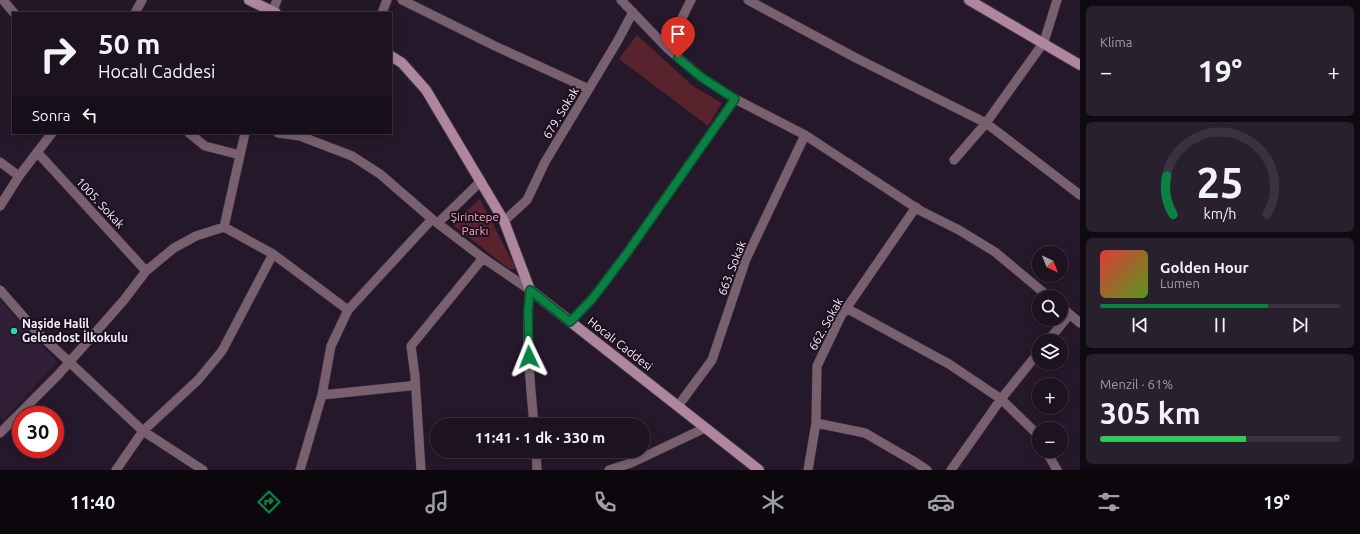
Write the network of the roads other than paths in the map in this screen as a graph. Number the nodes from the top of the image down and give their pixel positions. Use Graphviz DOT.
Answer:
graph roads {
  1 [pos="3,0"];
  2 [pos="142,0"];
  3 [pos="249,0"];
  4 [pos="277,0"];
  5 [pos="386,0"];
  6 [pos="402,0"];
  7 [pos="621,0"];
  8 [pos="691,0"];
  9 [pos="748,0"];
  10 [pos="970,0"];
  11 [pos="1057,0"];
  12 [pos="13,12"];
  13 [pos="136,12"];
  14 [pos="272,12"];
  15 [pos="274,12"];
  16 [pos="382,12"];
  17 [pos="633,12"];
  18 [pos="1044,42"];
  19 [pos="667,48"];
  20 [pos="392,57"];
  21 [pos="1080,65"];
  22 [pos="589,89"];
  23 [pos="735,99"];
  24 [pos="986,123"];
  25 [pos="51,134"];
  26 [pos="190,134"];
  27 [pos="245,134"];
  28 [pos="285,134"];
  29 [pos="805,135"];
  30 [pos="37,152"];
  31 [pos="240,155"];
  32 [pos="954,160"];
  33 [pos="0,162"];
  34 [pos="19,176"];
  35 [pos="481,181"];
  36 [pos="1080,195"];
  37 [pos="0,206"];
  38 [pos="916,207"];
  39 [pos="435,221"];
  40 [pos="504,221"];
  41 [pos="224,227"];
  42 [pos="273,254"];
  43 [pos="483,258"];
  44 [pos="146,271"];
  45 [pos="0,290"];
  46 [pos="530,290"];
  47 [pos="1041,290"];
  48 [pos="846,308"];
  49 [pos="348,310"];
  50 [pos="1069,315"];
  51 [pos="570,322"];
  52 [pos="1080,323"];
  53 [pos="1054,334"];
  54 [pos="1032,361"];
  55 [pos="70,362"];
  56 [pos="415,384"];
  57 [pos="322,394"];
  58 [pos="1001,399"];
  59 [pos="678,406"];
  60 [pos="533,418"];
  61 [pos="816,423"];
  62 [pos="706,428"];
  63 [pos="1032,429"];
  64 [pos="143,431"];
  65 [pos="0,433"];
  66 [pos="536,458"];
  67 [pos="1050,458"];
  68 [pos="116,470"];
  69 [pos="203,470"];
  70 [pos="300,470"];
  71 [pos="421,470"];
  72 [pos="537,470"];
  73 [pos="609,470"];
  74 [pos="759,470"];
  75 [pos="808,470"];
  76 [pos="927,470"];
  77 [pos="951,470"];
  78 [pos="1057,470"];
  1 -- 12 [label="street"];
  2 -- 13 [label="street"];
  3 -- 14 [label="street"];
  4 -- 15 [label="street"];
  5 -- 16 [label="street"];
  6 -- 22 [label="street"];
  7 -- 17 [label="street"];
  8 -- 19 [label="street"];
  9 -- 24 [label="street"];
  10 -- 18 [label="street"];
  11 -- 18 [label="street"];
  17 -- 19 [label="street"];
  17 -- 22 [label="street, 679. Sokak"];
  18 -- 21 [label="street"];
  18 -- 24 [label="street"];
  19 -- 23 [label="street"];
  20 -- 35 [label="street"];
  22 -- 40 [label="street, 679. Sokak"];
  23 -- 29 [label="street"];
  23 -- 51 [label="street"];
  24 -- 32 [label="street"];
  24 -- 36 [label="street"];
  25 -- 30 [label="street"];
  26 -- 31 [label="street"];
  27 -- 31 [label="street"];
  28 -- 39 [label="street"];
  29 -- 38 [label="street"];
  29 -- 59 [label="street, 663. Sokak"];
  30 -- 34 [label="street"];
  30 -- 44 [label="street, 1005. Sokak"];
  31 -- 41 [label="street"];
  33 -- 34 [label="street"];
  34 -- 37 [label="street"];
  35 -- 39 [label="street"];
  35 -- 40 [label="street"];
  38 -- 47 [label="street"];
  38 -- 48 [label="street, 662. Sokak"];
  39 -- 43 [label="street"];
  39 -- 49 [label="street"];
  40 -- 46 [label="street"];
  41 -- 42 [label="street"];
  41 -- 44 [label="street"];
  42 -- 49 [label="street"];
  42 -- 64 [label="street"];
  43 -- 46 [label="street"];
  43 -- 56 [label="street"];
  44 -- 55 [label="street"];
  45 -- 55 [label="street"];
  46 -- 51 [label="street, Hocalı Caddesi"];
  46 -- 60 [label="street"];
  48 -- 58 [label="street"];
  48 -- 61 [label="street, 662. Sokak"];
  49 -- 57 [label="street"];
  50 -- 52 [label="street"];
  50 -- 53 [label="street"];
  51 -- 59 [label="street, Hocalı Caddesi"];
  54 -- 58 [label="street"];
  55 -- 64 [label="street"];
  55 -- 65 [label="street"];
  56 -- 57 [label="street"];
  56 -- 71 [label="street"];
  57 -- 70 [label="street"];
  58 -- 63 [label="street"];
  58 -- 77 [label="street"];
  59 -- 62 [label="street, Hocalı Caddesi"];
  61 -- 75 [label="street, 662. Sokak"];
  61 -- 76 [label="street"];
  62 -- 73 [label="street"];
  62 -- 74 [label="street, Hocalı Caddesi"];
  64 -- 68 [label="street"];
  64 -- 69 [label="street"];
  66 -- 72 [label="street"];
  67 -- 78 [label="street"];
}
